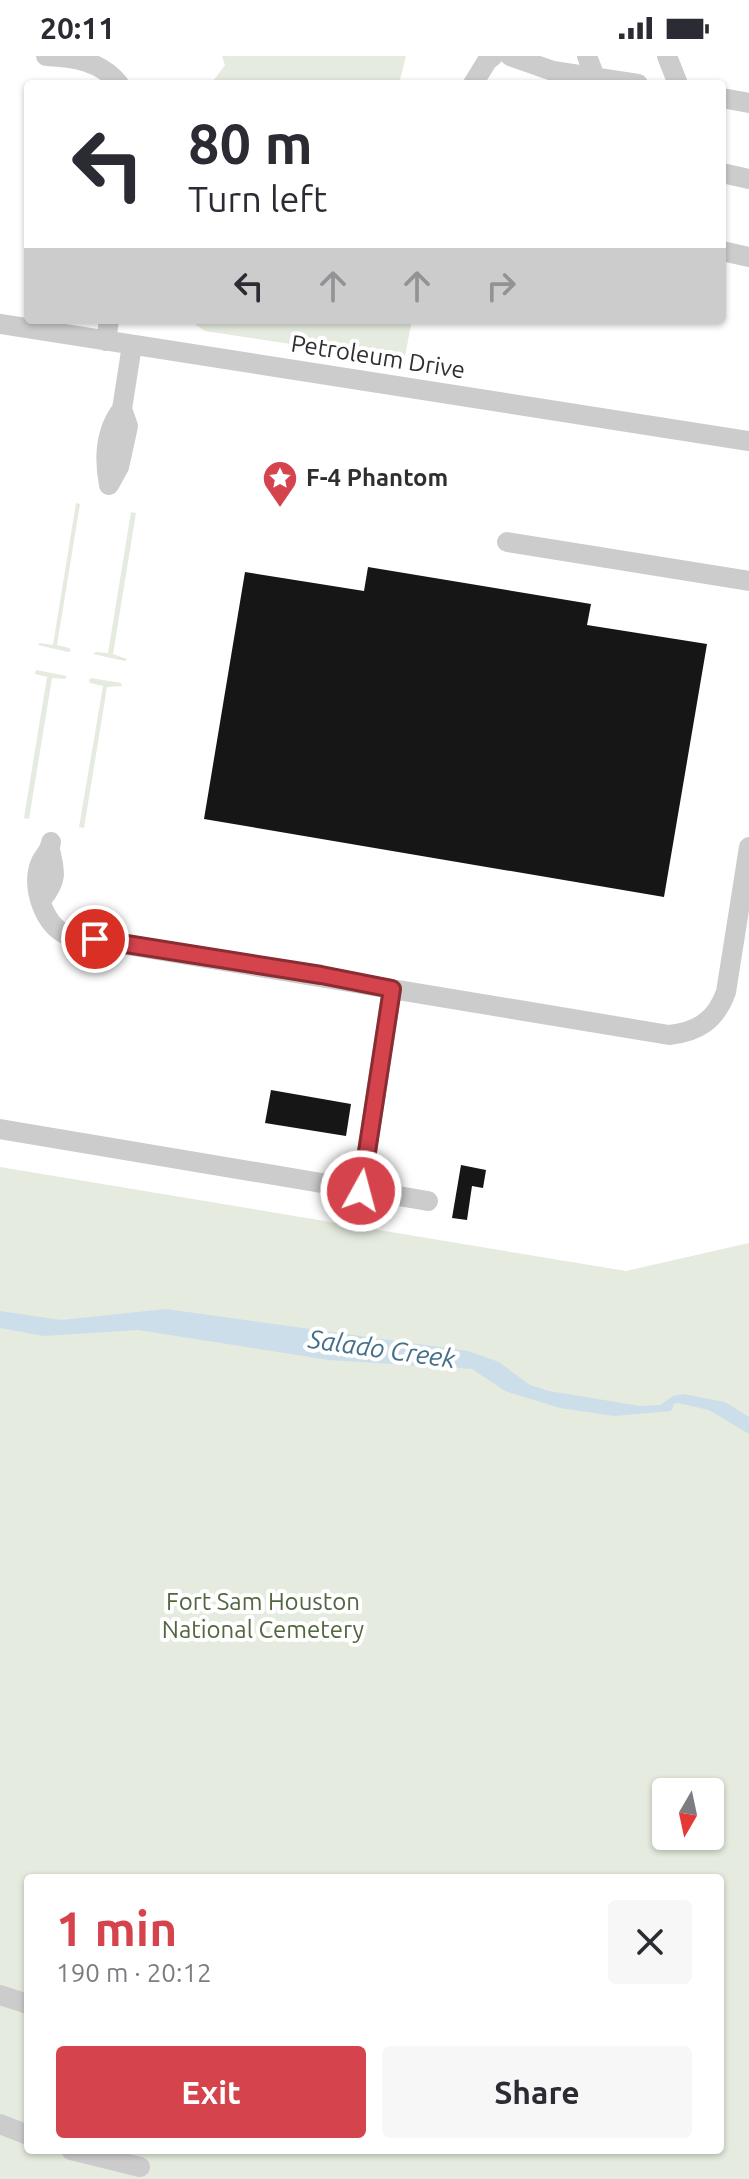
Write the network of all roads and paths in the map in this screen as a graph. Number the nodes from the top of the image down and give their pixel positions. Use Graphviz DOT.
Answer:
graph roads {
  1 [pos="46,56"];
  2 [pos="493,56"];
  3 [pos="510,56"];
  4 [pos="587,56"];
  5 [pos="667,56"];
  6 [pos="595,77"];
  7 [pos="114,80"];
  8 [pos="475,80"];
  9 [pos="613,80"];
  10 [pos="676,80"];
  11 [pos="726,99"];
  12 [pos="749,103"];
  13 [pos="726,174"];
  14 [pos="749,179"];
  15 [pos="726,252"];
  16 [pos="749,257"];
  17 [pos="0,324"];
  18 [pos="108,324"];
  19 [pos="106,341"];
  20 [pos="132,345"];
  21 [pos="122,409"];
  22 [pos="749,441"];
  23 [pos="507,542"];
  24 [pos="749,581"];
  25 [pos="51,846"];
  26 [pos="749,847"];
  27 [pos="392,989"];
  28 [pos="0,1129"];
  29 [pos="361,1191"];
  30 [pos="428,1201"];
  31 [pos="0,1995"];
  32 [pos="24,2003"];
  33 [pos="0,2124"];
  34 [pos="24,2133"];
  35 [pos="90,2154"];
  36 [pos="141,2165"];
  1 -- 7 [label="street"];
  2 -- 8 [label="street"];
  3 -- 6 [label="street"];
  4 -- 6 [label="street"];
  5 -- 10 [label="street"];
  6 -- 9 [label="street"];
  11 -- 12 [label="street"];
  13 -- 14 [label="street"];
  15 -- 16 [label="street"];
  17 -- 19 [label="street, Petroleum Drive"];
  18 -- 19 [label="street"];
  19 -- 20 [label="street, Petroleum Drive"];
  20 -- 21 [label="street"];
  20 -- 22 [label="street, Petroleum Drive"];
  23 -- 24 [label="street"];
  25 -- 27 [label="street"];
  26 -- 27 [label="street"];
  27 -- 29 [label="street"];
  28 -- 29 [label="street"];
  29 -- 30 [label="street"];
  31 -- 32 [label="street"];
  33 -- 34 [label="street"];
  35 -- 36 [label="street"];
}
